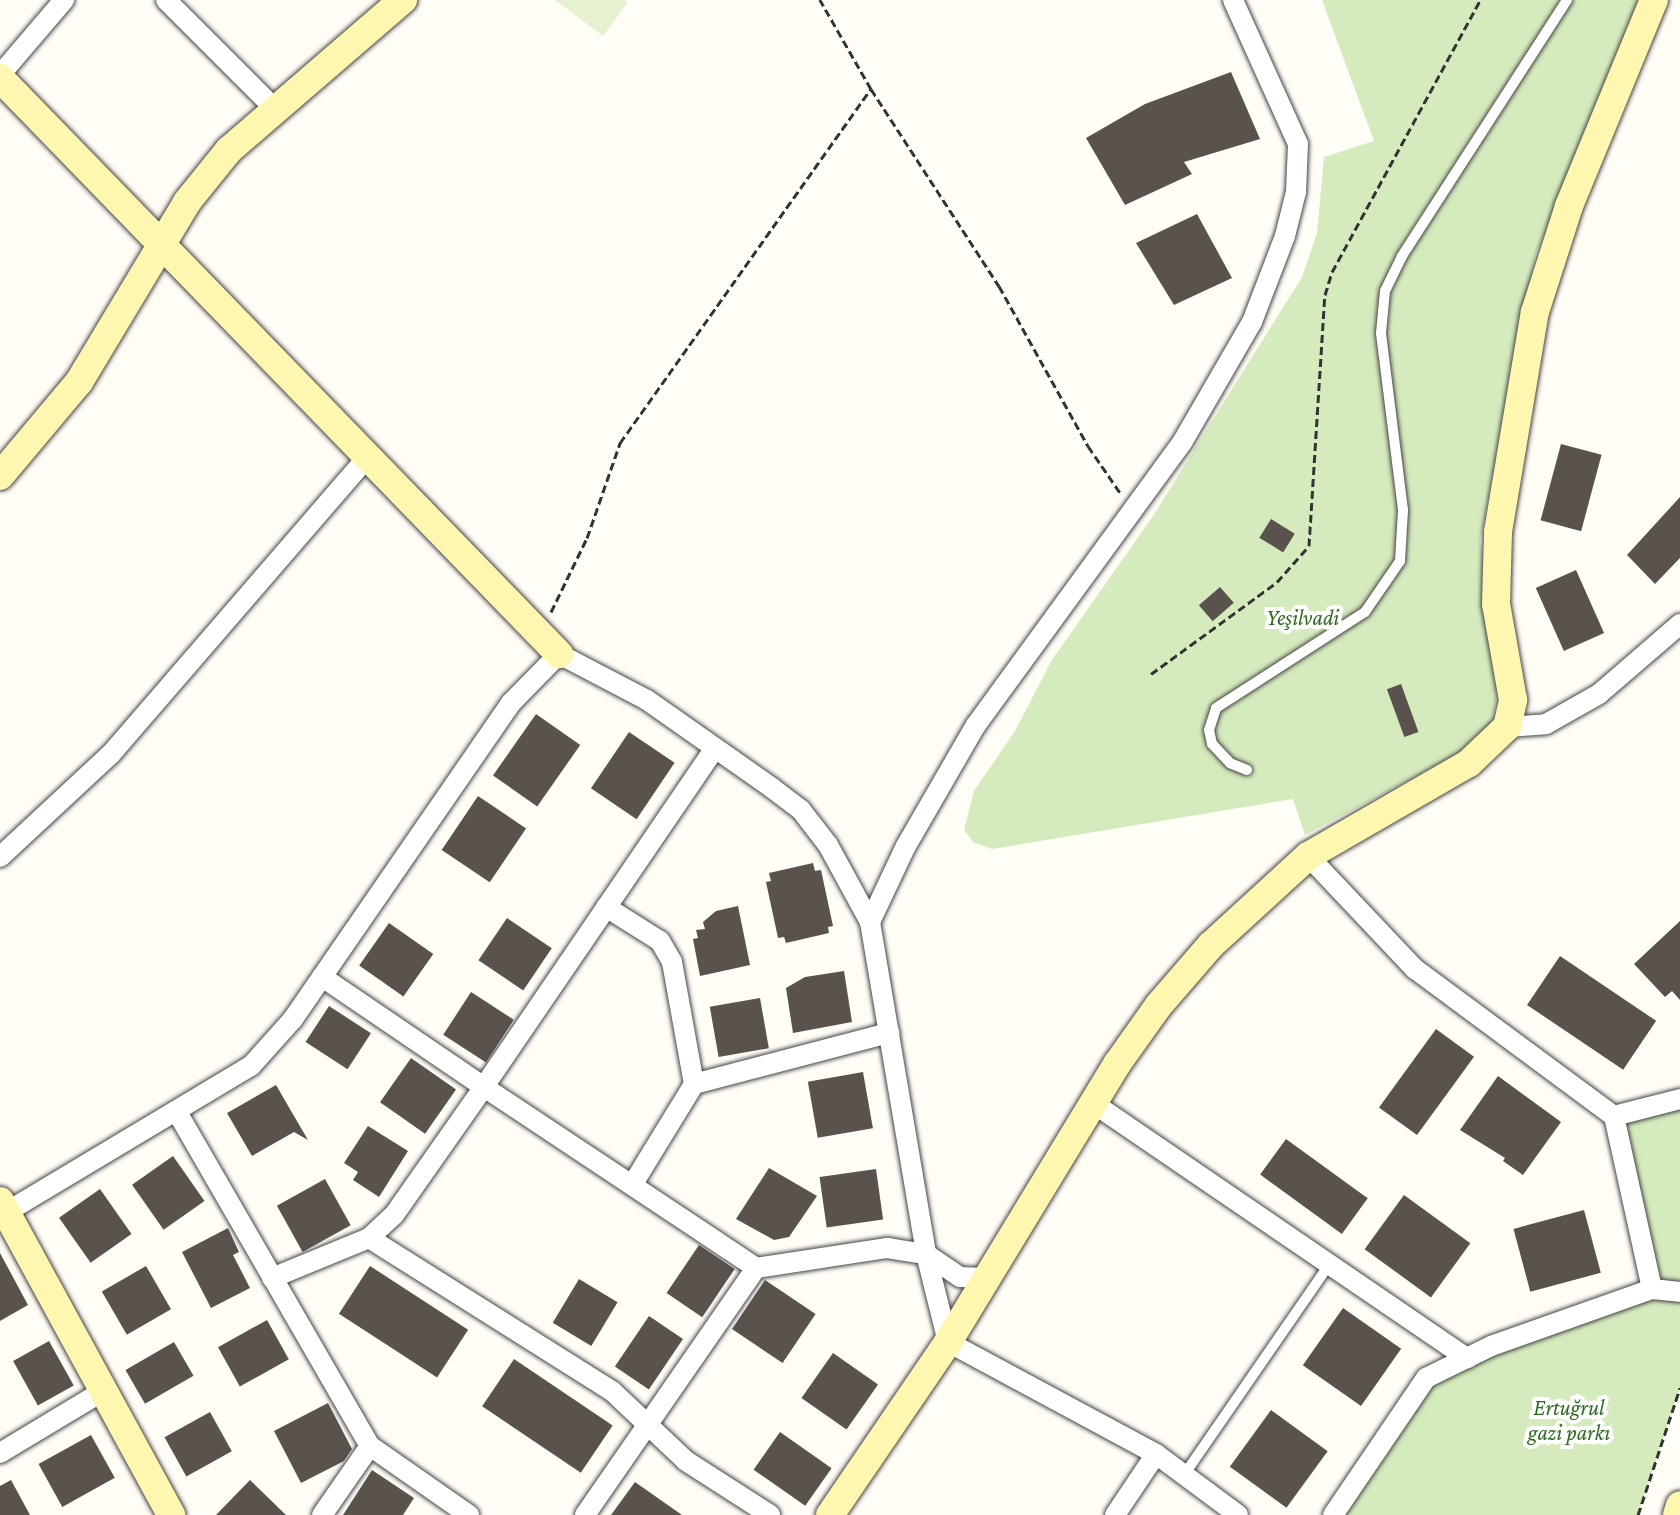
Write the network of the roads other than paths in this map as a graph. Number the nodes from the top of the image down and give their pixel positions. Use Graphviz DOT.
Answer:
graph roads {
  1 [pos="64,0"];
  2 [pos="166,0"];
  3 [pos="403,0"];
  4 [pos="1233,0"];
  5 [pos="1567,0"];
  6 [pos="1654,0"];
  7 [pos="0,77"];
  8 [pos="274,108"];
  9 [pos="161,245"];
  10 [pos="367,457"];
  11 [pos="0,476"];
  12 [pos="1680,624"];
  13 [pos="549,646"];
  14 [pos="1507,727"];
  15 [pos="713,751"];
  16 [pos="1247,770"];
  17 [pos="1308,856"];
  18 [pos="0,857"];
  19 [pos="606,907"];
  20 [pos="870,922"];
  21 [pos="322,977"];
  22 [pos="889,1033"];
  23 [pos="694,1084"];
  24 [pos="484,1087"];
  25 [pos="1680,1099"];
  26 [pos="1093,1103"];
  27 [pos="177,1112"];
  28 [pos="1614,1116"];
  29 [pos="634,1182"];
  30 [pos="2,1210"];
  31 [pos="369,1238"];
  32 [pos="926,1254"];
  33 [pos="1330,1263"];
  34 [pos="756,1268"];
  35 [pos="272,1278"];
  36 [pos="986,1278"];
  37 [pos="1652,1289"];
  38 [pos="1680,1292"];
  39 [pos="948,1342"];
  40 [pos="1467,1358"];
  41 [pos="103,1391"];
  42 [pos="648,1423"];
  43 [pos="370,1446"];
  44 [pos="0,1453"];
  45 [pos="1156,1454"];
  46 [pos="1184,1475"];
  47 [pos="1680,1505"];
  48 [pos="171,1515"];
  49 [pos="322,1515"];
  50 [pos="469,1515"];
  51 [pos="585,1515"];
  52 [pos="770,1515"];
  53 [pos="830,1515"];
  54 [pos="1115,1515"];
  55 [pos="1238,1515"];
  56 [pos="1333,1515"];
  57 [pos="1677,1515"];
  1 -- 7 [label="street"];
  2 -- 8 [label="street"];
  3 -- 8 [label="street"];
  4 -- 20 [label="street"];
  5 -- 16 [label="lane"];
  6 -- 14 [label="street"];
  7 -- 9 [label="street"];
  8 -- 9 [label="street"];
  9 -- 10 [label="street"];
  9 -- 11 [label="street"];
  10 -- 13 [label="street"];
  10 -- 18 [label="street"];
  12 -- 14 [label="street"];
  13 -- 15 [label="street"];
  13 -- 21 [label="street"];
  14 -- 17 [label="street"];
  15 -- 19 [label="street"];
  15 -- 20 [label="street"];
  17 -- 26 [label="street"];
  17 -- 28 [label="street"];
  19 -- 23 [label="street"];
  19 -- 24 [label="street"];
  20 -- 22 [label="street"];
  21 -- 24 [label="street"];
  21 -- 27 [label="street"];
  22 -- 23 [label="street"];
  22 -- 32 [label="street"];
  23 -- 29 [label="street"];
  24 -- 29 [label="street"];
  24 -- 31 [label="street"];
  25 -- 28 [label="street"];
  26 -- 33 [label="street"];
  26 -- 36 [label="street"];
  27 -- 30 [label="street"];
  27 -- 35 [label="street"];
  28 -- 37 [label="street"];
  29 -- 34 [label="street"];
  30 -- 41 [label="street"];
  31 -- 35 [label="street"];
  31 -- 42 [label="street"];
  32 -- 34 [label="street"];
  32 -- 36 [label="street"];
  32 -- 39 [label="street"];
  33 -- 40 [label="street"];
  33 -- 46 [label="lane"];
  34 -- 42 [label="street"];
  35 -- 43 [label="street"];
  36 -- 39 [label="street"];
  37 -- 38 [label="street"];
  37 -- 40 [label="street"];
  39 -- 45 [label="street"];
  39 -- 53 [label="street"];
  40 -- 56 [label="street"];
  41 -- 44 [label="street"];
  41 -- 48 [label="street"];
  42 -- 51 [label="street"];
  42 -- 52 [label="street"];
  43 -- 49 [label="street"];
  43 -- 50 [label="street"];
  45 -- 46 [label="street"];
  45 -- 54 [label="street"];
  46 -- 55 [label="street"];
  47 -- 57 [label="street"];
}
